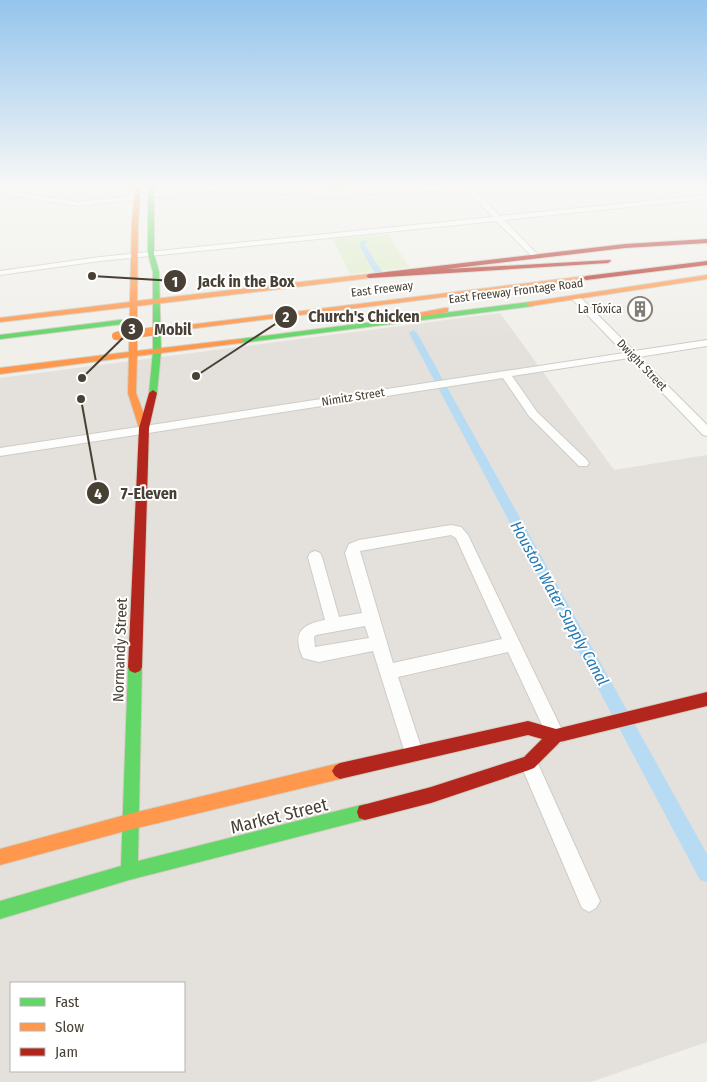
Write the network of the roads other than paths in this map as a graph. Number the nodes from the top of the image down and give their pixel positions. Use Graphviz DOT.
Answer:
graph roads {
  1 [pos="135,237"];
  2 [pos="151,237"];
  3 [pos="315,237"];
  4 [pos="516,237"];
  5 [pos="695,237"];
  6 [pos="707,241"];
  7 [pos="624,246"];
  8 [pos="151,254"];
  9 [pos="134,256"];
  10 [pos="534,256"];
  11 [pos="647,259"];
  12 [pos="707,259"];
  13 [pos="0,273"];
  14 [pos="379,275"];
  15 [pos="707,279"];
  16 [pos="443,283"];
  17 [pos="576,298"];
  18 [pos="176,299"];
  19 [pos="156,301"];
  20 [pos="135,303"];
  21 [pos="108,306"];
  22 [pos="171,316"];
  23 [pos="0,320"];
  24 [pos="388,321"];
  25 [pos="111,336"];
  26 [pos="0,337"];
  27 [pos="707,343"];
  28 [pos="190,346"];
  29 [pos="157,351"];
  30 [pos="132,354"];
  31 [pos="632,354"];
  32 [pos="112,356"];
  33 [pos="0,371"];
  34 [pos="506,373"];
  35 [pos="701,419"];
  36 [pos="144,428"];
  37 [pos="707,432"];
  38 [pos="0,452"];
  39 [pos="583,463"];
  40 [pos="316,557"];
  41 [pos="371,618"];
  42 [pos="334,625"];
  43 [pos="378,643"];
  44 [pos="513,644"];
  45 [pos="388,672"];
  46 [pos="707,699"];
  47 [pos="556,736"];
  48 [pos="414,753"];
  49 [pos="528,763"];
  50 [pos="129,822"];
  51 [pos="0,856"];
  52 [pos="129,872"];
  53 [pos="589,901"];
  54 [pos="0,910"];
  1 -- 9 [label="main road, Normandy Street"];
  2 -- 8 [label="main road, Normandy Street"];
  3 -- 8 [label="street"];
  4 -- 10 [label="street"];
  5 -- 7 [label="main road"];
  6 -- 7 [label="main road"];
  7 -- 10 [label="main road"];
  8 -- 9 [label="street"];
  8 -- 19 [label="main road, Normandy Street"];
  9 -- 13 [label="street"];
  9 -- 20 [label="main road, Normandy Street"];
  10 -- 14 [label="main road"];
  11 -- 12 [label="main road"];
  12 -- 24 [label="main road"];
  12 -- 25 [label="main road, East Freeway, bridge"];
  14 -- 16 [label="main road"];
  14 -- 18 [label="main road"];
  15 -- 17 [label="main road, East Freeway Frontage Road"];
  17 -- 24 [label="main road, East Freeway Frontage Road"];
  17 -- 31 [label="street, Dwight Street"];
  18 -- 19 [label="main road"];
  18 -- 28 [label="main road"];
  19 -- 20 [label="main road"];
  19 -- 29 [label="main road, Normandy Street"];
  20 -- 21 [label="main road"];
  20 -- 30 [label="main road, Normandy Street"];
  21 -- 23 [label="main road"];
  21 -- 32 [label="main road"];
  22 -- 26 [label="main road"];
  24 -- 28 [label="main road, East Freeway Frontage Road"];
  27 -- 31 [label="street, Nimitz Street"];
  28 -- 29 [label="main road, East Freeway Frontage Road"];
  29 -- 30 [label="main road, East Freeway Frontage Road"];
  29 -- 36 [label="main road, Normandy Street"];
  30 -- 32 [label="main road, East Freeway Frontage Road"];
  30 -- 36 [label="main road, Normandy Street"];
  31 -- 34 [label="street, Nimitz Street"];
  31 -- 35 [label="street, Dwight Street"];
  32 -- 33 [label="main road, East Freeway Frontage Road"];
  34 -- 36 [label="street, Nimitz Street"];
  34 -- 39 [label="street"];
  35 -- 37 [label="street, Dwight Street"];
  36 -- 38 [label="street, Nimitz Street"];
  36 -- 50 [label="main road, Normandy Street"];
  40 -- 42 [label="street"];
  41 -- 42 [label="street"];
  41 -- 43 [label="street"];
  41 -- 44 [label="street"];
  42 -- 43 [label="street"];
  43 -- 45 [label="street"];
  44 -- 45 [label="street"];
  44 -- 47 [label="street"];
  45 -- 48 [label="street"];
  46 -- 47 [label="main road, Market Street"];
  47 -- 48 [label="main road, Market Street"];
  47 -- 49 [label="main road, Market Street"];
  48 -- 50 [label="main road, Market Street"];
  49 -- 52 [label="main road, Market Street"];
  49 -- 53 [label="street"];
  50 -- 51 [label="main road, Market Street"];
  50 -- 52 [label="main road, Normandy Street"];
  52 -- 54 [label="main road, Market Street"];
}
